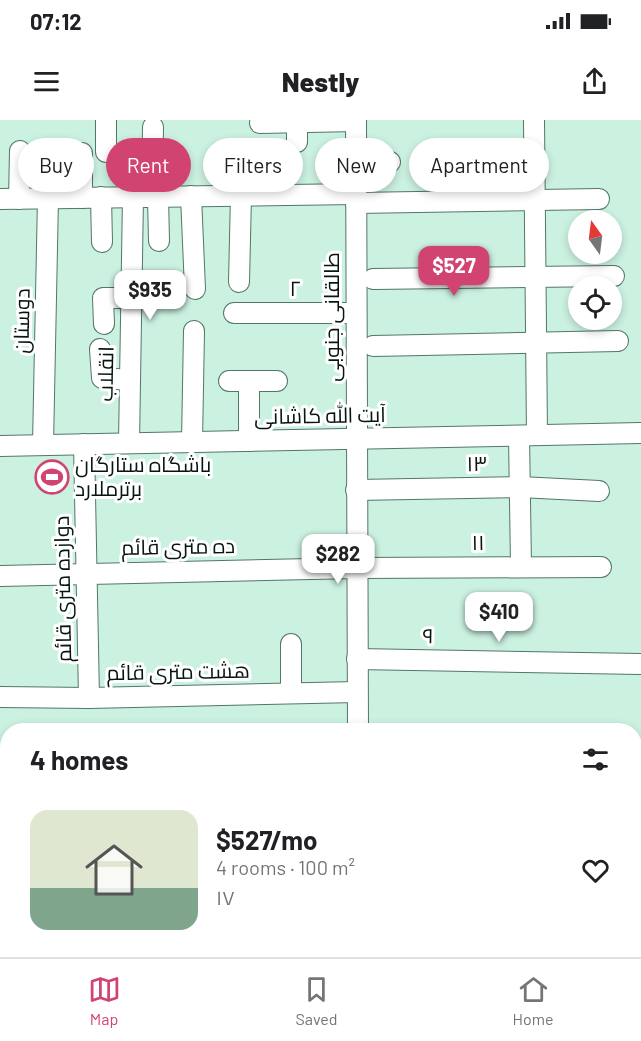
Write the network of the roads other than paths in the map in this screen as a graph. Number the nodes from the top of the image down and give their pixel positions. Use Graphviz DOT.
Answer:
graph roads {
  1 [pos="106,120"];
  2 [pos="356,120"];
  3 [pos="534,120"];
  4 [pos="260,126"];
  5 [pos="153,127"];
  6 [pos="106,138"];
  7 [pos="356,138"];
  8 [pos="18,161"];
  9 [pos="91,192"];
  10 [pos="356,192"];
  11 [pos="241,195"];
  12 [pos="191,196"];
  13 [pos="148,197"];
  14 [pos="48,198"];
  15 [pos="92,198"];
  16 [pos="356,198"];
  17 [pos="10,199"];
  18 [pos="599,199"];
  19 [pos="535,200"];
  20 [pos="159,241"];
  21 [pos="102,242"];
  22 [pos="536,277"];
  23 [pos="568,277"];
  24 [pos="373,279"];
  25 [pos="239,282"];
  26 [pos="195,289"];
  27 [pos="131,298"];
  28 [pos="234,313"];
  29 [pos="356,313"];
  30 [pos="104,324"];
  31 [pos="194,331"];
  32 [pos="618,341"];
  33 [pos="536,343"];
  34 [pos="374,346"];
  35 [pos="100,349"];
  36 [pos="130,380"];
  37 [pos="277,381"];
  38 [pos="641,434"];
  39 [pos="528,436"];
  40 [pos="356,439"];
  41 [pos="249,441"];
  42 [pos="192,442"];
  43 [pos="129,443"];
  44 [pos="84,444"];
  45 [pos="43,445"];
  46 [pos="0,446"];
  47 [pos="520,487"];
  48 [pos="356,490"];
  49 [pos="598,491"];
  50 [pos="521,566"];
  51 [pos="601,567"];
  52 [pos="357,568"];
  53 [pos="87,573"];
  54 [pos="0,576"];
  55 [pos="291,644"];
  56 [pos="357,659"];
  57 [pos="641,664"];
  58 [pos="357,692"];
  59 [pos="291,693"];
  60 [pos="0,697"];
  61 [pos="89,698"];
  62 [pos="358,723"];
  1 -- 6 [label="street"];
  2 -- 4 [label="street"];
  2 -- 7 [label="street, طالقانی جنوبی"];
  3 -- 19 [label="street"];
  5 -- 13 [label="street"];
  8 -- 17 [label="street"];
  9 -- 15 [label="street"];
  10 -- 16 [label="street, طالقانی جنوبی"];
  11 -- 12 [label="street"];
  11 -- 16 [label="street"];
  11 -- 25 [label="street"];
  12 -- 13 [label="street"];
  12 -- 26 [label="street"];
  13 -- 15 [label="street"];
  13 -- 20 [label="street"];
  13 -- 27 [label="street, انقلاب"];
  14 -- 15 [label="street"];
  14 -- 17 [label="street"];
  14 -- 45 [label="street, دوستان"];
  15 -- 21 [label="street"];
  16 -- 19 [label="street"];
  16 -- 29 [label="street, طالقانی جنوبی"];
  18 -- 19 [label="street"];
  19 -- 22 [label="street"];
  22 -- 23 [label="street"];
  22 -- 24 [label="street"];
  22 -- 33 [label="street"];
  27 -- 30 [label="street"];
  27 -- 36 [label="street, انقلاب"];
  28 -- 29 [label="street, ۲"];
  29 -- 40 [label="street, طالقانی جنوبی"];
  31 -- 42 [label="street"];
  32 -- 33 [label="street"];
  33 -- 34 [label="street"];
  33 -- 39 [label="street"];
  35 -- 36 [label="street"];
  36 -- 43 [label="street, انقلاب"];
  37 -- 41 [label="street"];
  38 -- 39 [label="street, آیت الله کاشانی"];
  39 -- 40 [label="street, آیت الله کاشانی"];
  39 -- 47 [label="street"];
  40 -- 41 [label="street, آیت الله کاشانی"];
  40 -- 48 [label="street, طالقانی جنوبی"];
  41 -- 42 [label="street, آیت الله کاشانی"];
  42 -- 43 [label="street, آیت الله کاشانی"];
  43 -- 44 [label="street, آیت الله کاشانی"];
  44 -- 45 [label="street, آیت الله کاشانی"];
  44 -- 53 [label="street, دوازده متری قائم"];
  45 -- 46 [label="street, آیت الله کاشانی"];
  47 -- 48 [label="street, ۱۳"];
  47 -- 49 [label="street, ۱۳"];
  47 -- 50 [label="street"];
  48 -- 52 [label="street, طالقانی جنوبی"];
  50 -- 51 [label="street, ۱۱"];
  50 -- 52 [label="street, ۱۱"];
  52 -- 53 [label="street, ده متری قائم"];
  52 -- 56 [label="street, طالقانی جنوبی"];
  53 -- 54 [label="street, ده متری قائم"];
  53 -- 61 [label="street, دوازده متری قائم"];
  55 -- 59 [label="street"];
  56 -- 57 [label="street, ۹"];
  56 -- 58 [label="street, طالقانی جنوبی"];
  58 -- 59 [label="street, هشت متری قائم"];
  58 -- 62 [label="street, طالقانی جنوبی"];
  59 -- 61 [label="street, هشت متری قائم"];
  60 -- 61 [label="street, هشت متری قائم"];
}
